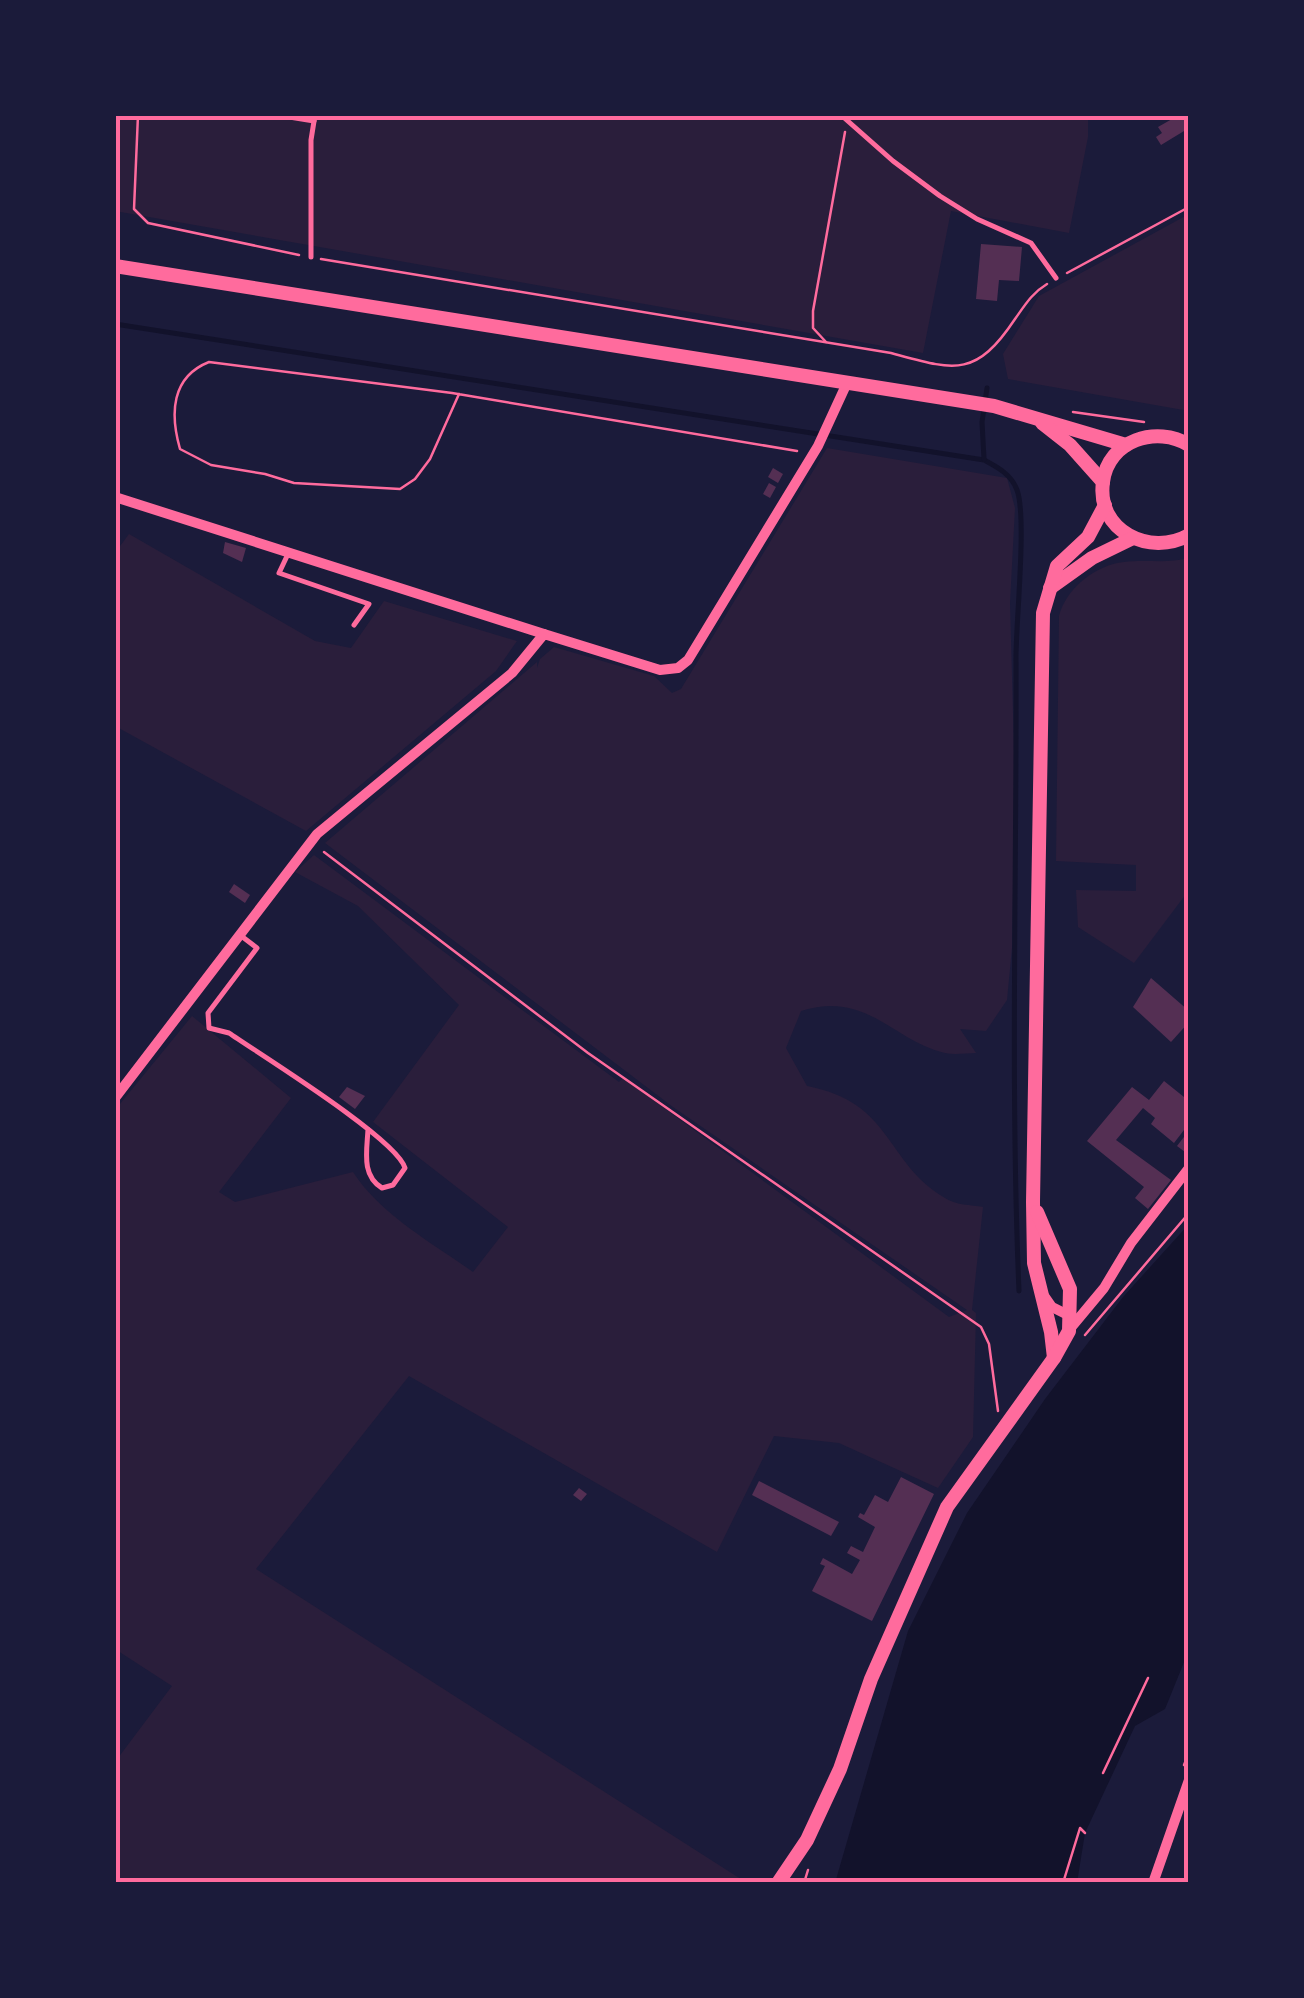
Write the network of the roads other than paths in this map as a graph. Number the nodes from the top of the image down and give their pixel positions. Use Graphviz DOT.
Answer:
graph roads {
  1 [pos="277,115"];
  2 [pos="844,117"];
  3 [pos="315,118"];
  4 [pos="311,258"];
  5 [pos="115,266"];
  6 [pos="1056,278"];
  7 [pos="848,383"];
  8 [pos="1033,416"];
  9 [pos="1189,444"];
  10 [pos="1126,445"];
  11 [pos="1103,482"];
  12 [pos="115,497"];
  13 [pos="1105,505"];
  14 [pos="1189,535"];
  15 [pos="1131,538"];
  16 [pos="288,554"];
  17 [pos="1049,588"];
  18 [pos="354,625"];
  19 [pos="544,634"];
  20 [pos="240,934"];
  21 [pos="115,1098"];
  22 [pos="368,1129"];
  23 [pos="1189,1168"];
  24 [pos="1032,1202"];
  25 [pos="1038,1288"];
  26 [pos="1074,1327"];
  27 [pos="1054,1358"];
  28 [pos="1189,1780"];
  29 [pos="778,1883"];
  30 [pos="1152,1883"];
  1 -- 3 [label="lane"];
  2 -- 6 [label="lane"];
  3 -- 4 [label="lane"];
  5 -- 7 [label="main road"];
  7 -- 8 [label="main road"];
  7 -- 19 [label="street"];
  8 -- 10 [label="main road"];
  8 -- 11 [label="main road"];
  9 -- 10 [label="main road"];
  10 -- 11 [label="main road"];
  11 -- 13 [label="main road"];
  12 -- 16 [label="street"];
  13 -- 15 [label="main road"];
  13 -- 17 [label="main road"];
  14 -- 15 [label="main road"];
  15 -- 17 [label="main road"];
  16 -- 18 [label="lane"];
  16 -- 19 [label="street"];
  17 -- 24 [label="main road"];
  19 -- 20 [label="street"];
  20 -- 21 [label="street"];
  20 -- 22 [label="lane"];
  22 -- 22 [label="lane"];
  23 -- 26 [label="street"];
  24 -- 25 [label="main road"];
  24 -- 26 [label="main road"];
  25 -- 26 [label="street"];
  25 -- 27 [label="main road"];
  26 -- 27 [label="main road"];
  27 -- 29 [label="main road"];
  28 -- 30 [label="street"];
}
